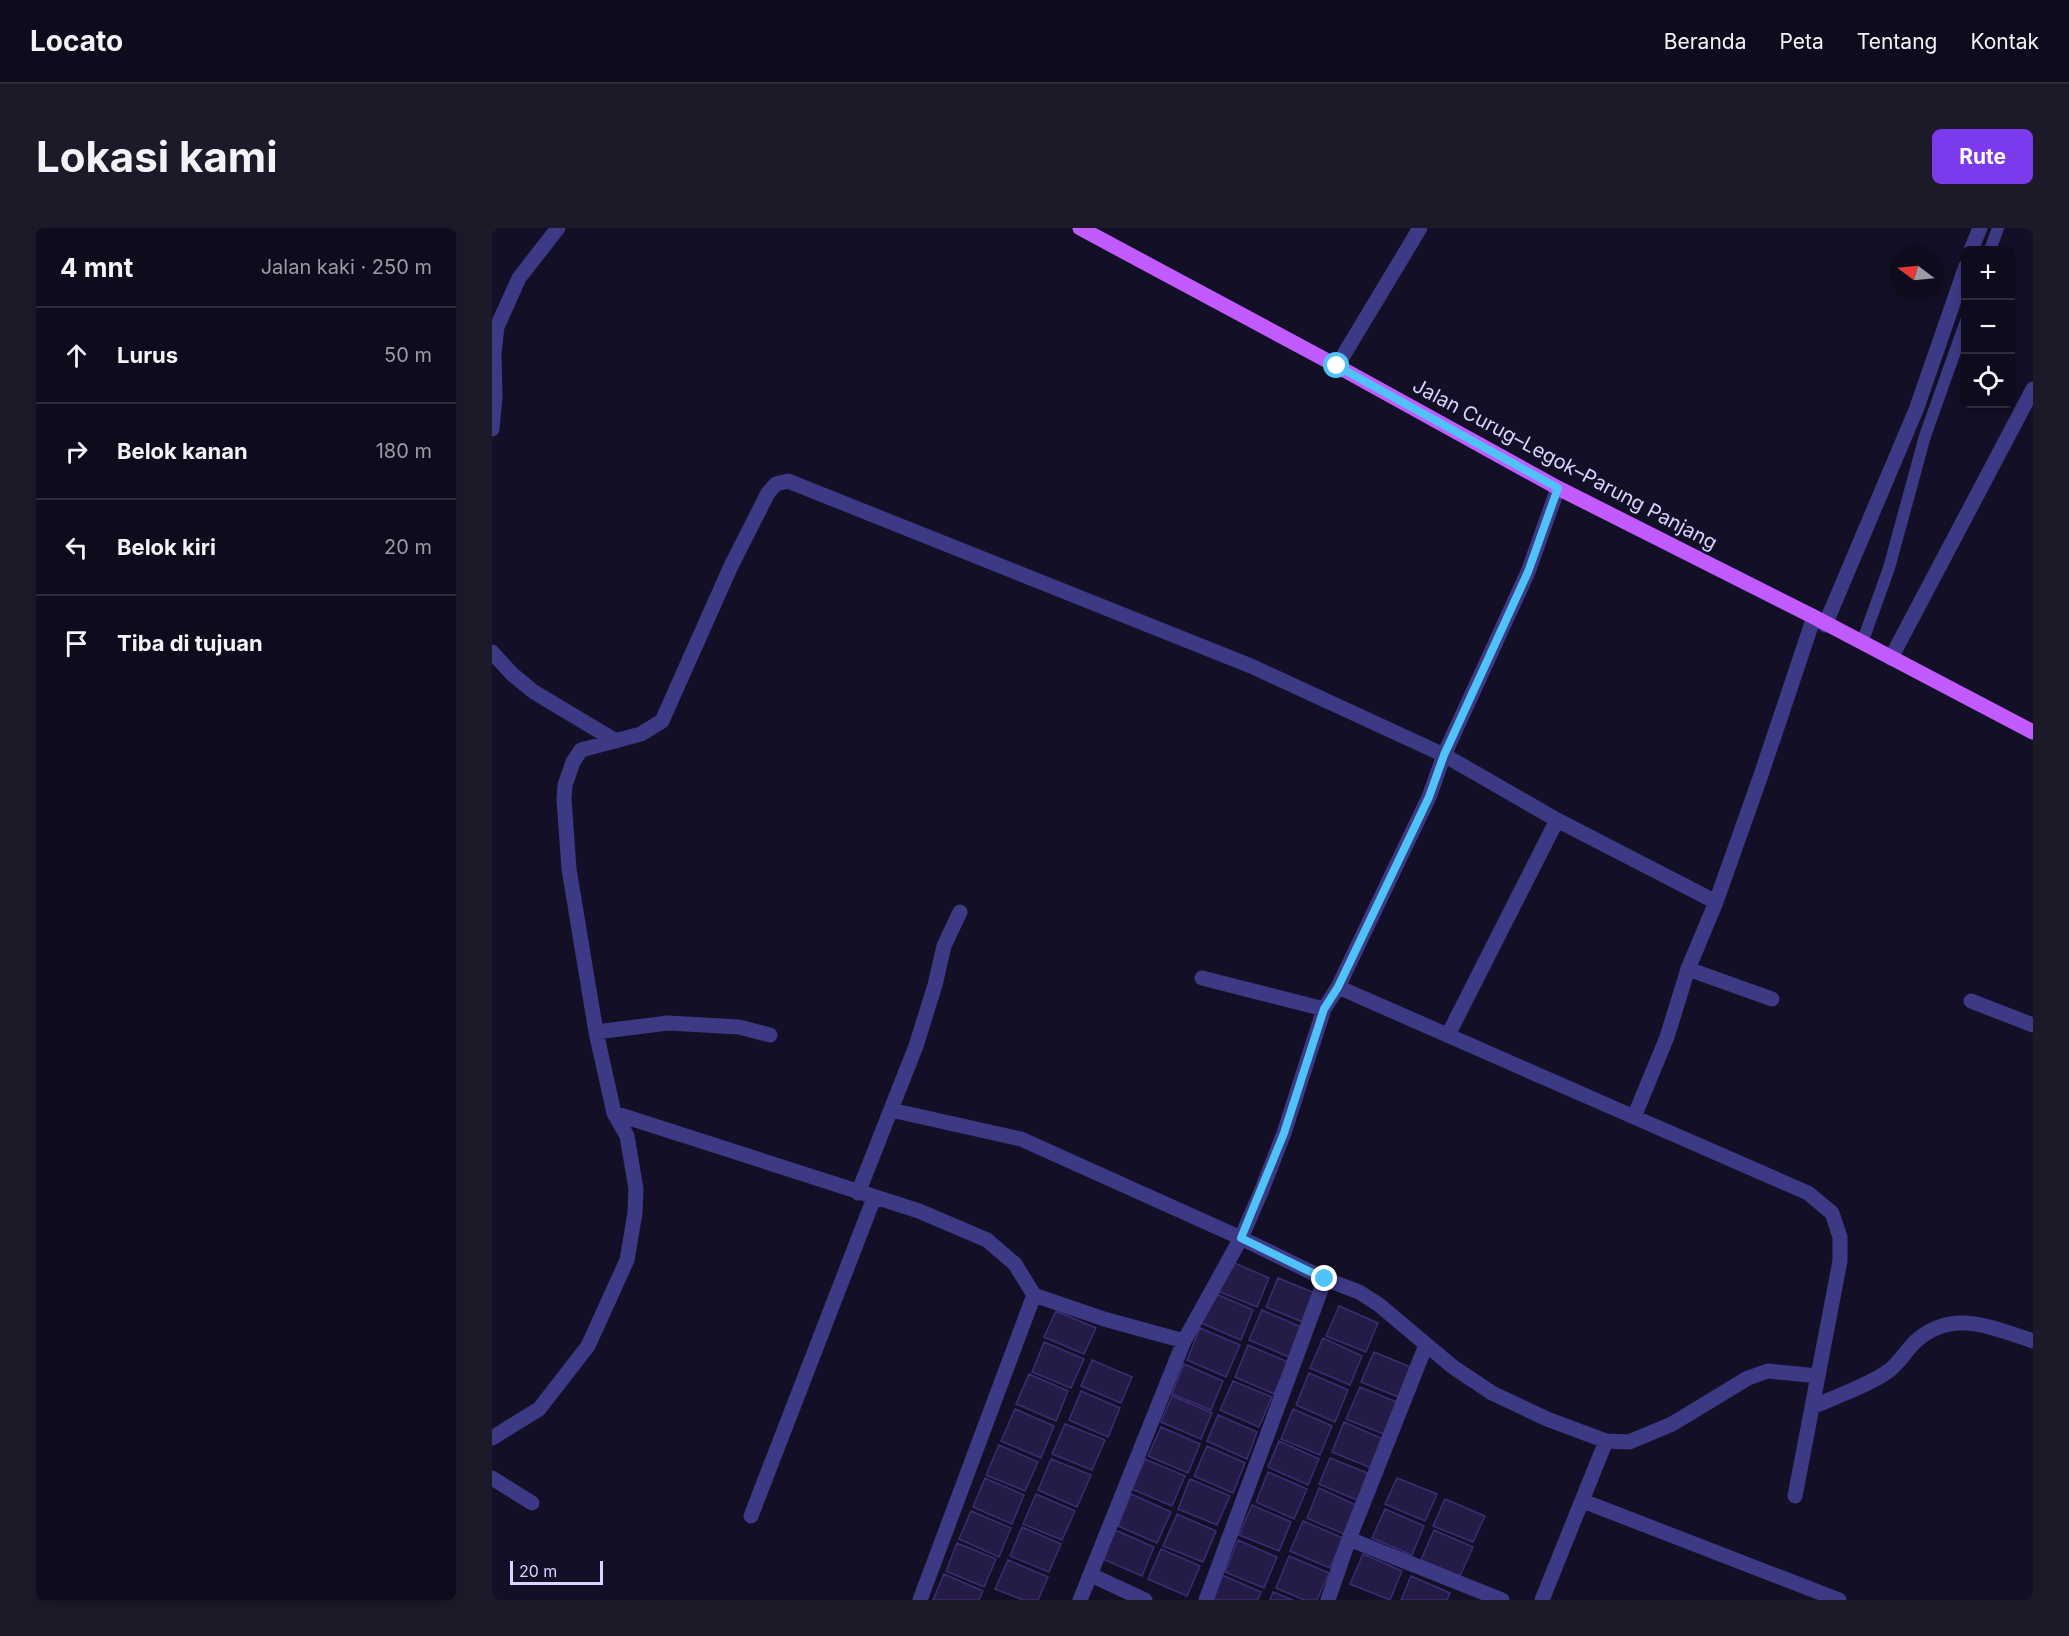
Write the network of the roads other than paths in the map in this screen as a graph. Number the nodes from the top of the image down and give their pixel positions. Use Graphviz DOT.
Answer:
graph roads {
  1 [pos="558,228"];
  2 [pos="1080,228"];
  3 [pos="1420,228"];
  4 [pos="1980,228"];
  5 [pos="1998,228"];
  6 [pos="1973,246"];
  7 [pos="1991,246"];
  8 [pos="1961,278"];
  9 [pos="1961,332"];
  10 [pos="1337,366"];
  11 [pos="2033,389"];
  12 [pos="492,429"];
  13 [pos="1558,488"];
  14 [pos="1819,621"];
  15 [pos="1862,643"];
  16 [pos="492,652"];
  17 [pos="1892,658"];
  18 [pos="2033,732"];
  19 [pos="616,741"];
  20 [pos="1444,755"];
  21 [pos="1557,820"];
  22 [pos="1716,902"];
  23 [pos="960,912"];
  24 [pos="1689,969"];
  25 [pos="1202,978"];
  26 [pos="1338,987"];
  27 [pos="1772,999"];
  28 [pos="1971,1001"];
  29 [pos="1324,1009"];
  30 [pos="2033,1025"];
  31 [pos="596,1032"];
  32 [pos="770,1035"];
  33 [pos="1449,1035"];
  34 [pos="891,1110"];
  35 [pos="614,1113"];
  36 [pos="1634,1117"];
  37 [pos="858,1193"];
  38 [pos="874,1198"];
  39 [pos="1241,1238"];
  40 [pos="1325,1279"];
  41 [pos="1034,1295"];
  42 [pos="1184,1341"];
  43 [pos="2033,1341"];
  44 [pos="1426,1345"];
  45 [pos="1818,1376"];
  46 [pos="1812,1407"];
  47 [pos="492,1438"];
  48 [pos="1606,1441"];
  49 [pos="492,1478"];
  50 [pos="1795,1496"];
  51 [pos="1583,1501"];
  52 [pos="532,1503"];
  53 [pos="751,1516"];
  54 [pos="1349,1539"];
  55 [pos="1091,1575"];
  56 [pos="920,1600"];
  57 [pos="1080,1600"];
  58 [pos="1145,1600"];
  59 [pos="1206,1600"];
  60 [pos="1329,1600"];
  61 [pos="1502,1600"];
  62 [pos="1542,1600"];
  63 [pos="1839,1600"];
  1 -- 12 [label="street"];
  2 -- 10 [label="main road, Jalan Curug–Legok–Parung Panjang"];
  3 -- 10 [label="street"];
  4 -- 6 [label="street"];
  5 -- 7 [label="lane"];
  8 -- 14 [label="street"];
  9 -- 15 [label="lane"];
  10 -- 13 [label="main road, Jalan Curug–Legok–Parung Panjang"];
  11 -- 17 [label="street"];
  13 -- 14 [label="main road, Jalan Curug–Legok–Parung Panjang"];
  13 -- 20 [label="street"];
  14 -- 15 [label="main road, Jalan Curug–Legok–Parung Panjang"];
  14 -- 22 [label="street"];
  15 -- 17 [label="main road, Jalan Curug–Legok–Parung Panjang"];
  16 -- 19 [label="street"];
  17 -- 18 [label="main road, Jalan Curug–Legok–Parung Panjang"];
  19 -- 20 [label="street"];
  19 -- 31 [label="street"];
  20 -- 21 [label="street"];
  20 -- 26 [label="street"];
  21 -- 22 [label="street"];
  21 -- 33 [label="street"];
  22 -- 24 [label="street"];
  23 -- 34 [label="street"];
  24 -- 27 [label="street"];
  24 -- 36 [label="street"];
  25 -- 29 [label="street"];
  26 -- 29 [label="street"];
  26 -- 33 [label="street"];
  28 -- 30 [label="street"];
  29 -- 39 [label="street"];
  31 -- 32 [label="street"];
  31 -- 35 [label="street"];
  33 -- 36 [label="street"];
  34 -- 37 [label="street"];
  34 -- 39 [label="street"];
  35 -- 37 [label="street"];
  35 -- 47 [label="street"];
  36 -- 45 [label="street"];
  37 -- 38 [label="street"];
  38 -- 41 [label="street"];
  38 -- 53 [label="street"];
  39 -- 40 [label="street"];
  39 -- 42 [label="street"];
  40 -- 44 [label="street"];
  40 -- 59 [label="street"];
  41 -- 42 [label="street"];
  41 -- 56 [label="street"];
  42 -- 55 [label="street"];
  43 -- 46 [label="street"];
  44 -- 48 [label="street"];
  44 -- 54 [label="street"];
  45 -- 46 [label="street"];
  45 -- 48 [label="street"];
  46 -- 50 [label="street"];
  48 -- 51 [label="street"];
  49 -- 52 [label="street"];
  51 -- 62 [label="street"];
  51 -- 63 [label="street"];
  54 -- 60 [label="street"];
  54 -- 61 [label="street"];
  55 -- 57 [label="street"];
  55 -- 58 [label="street"];
}
